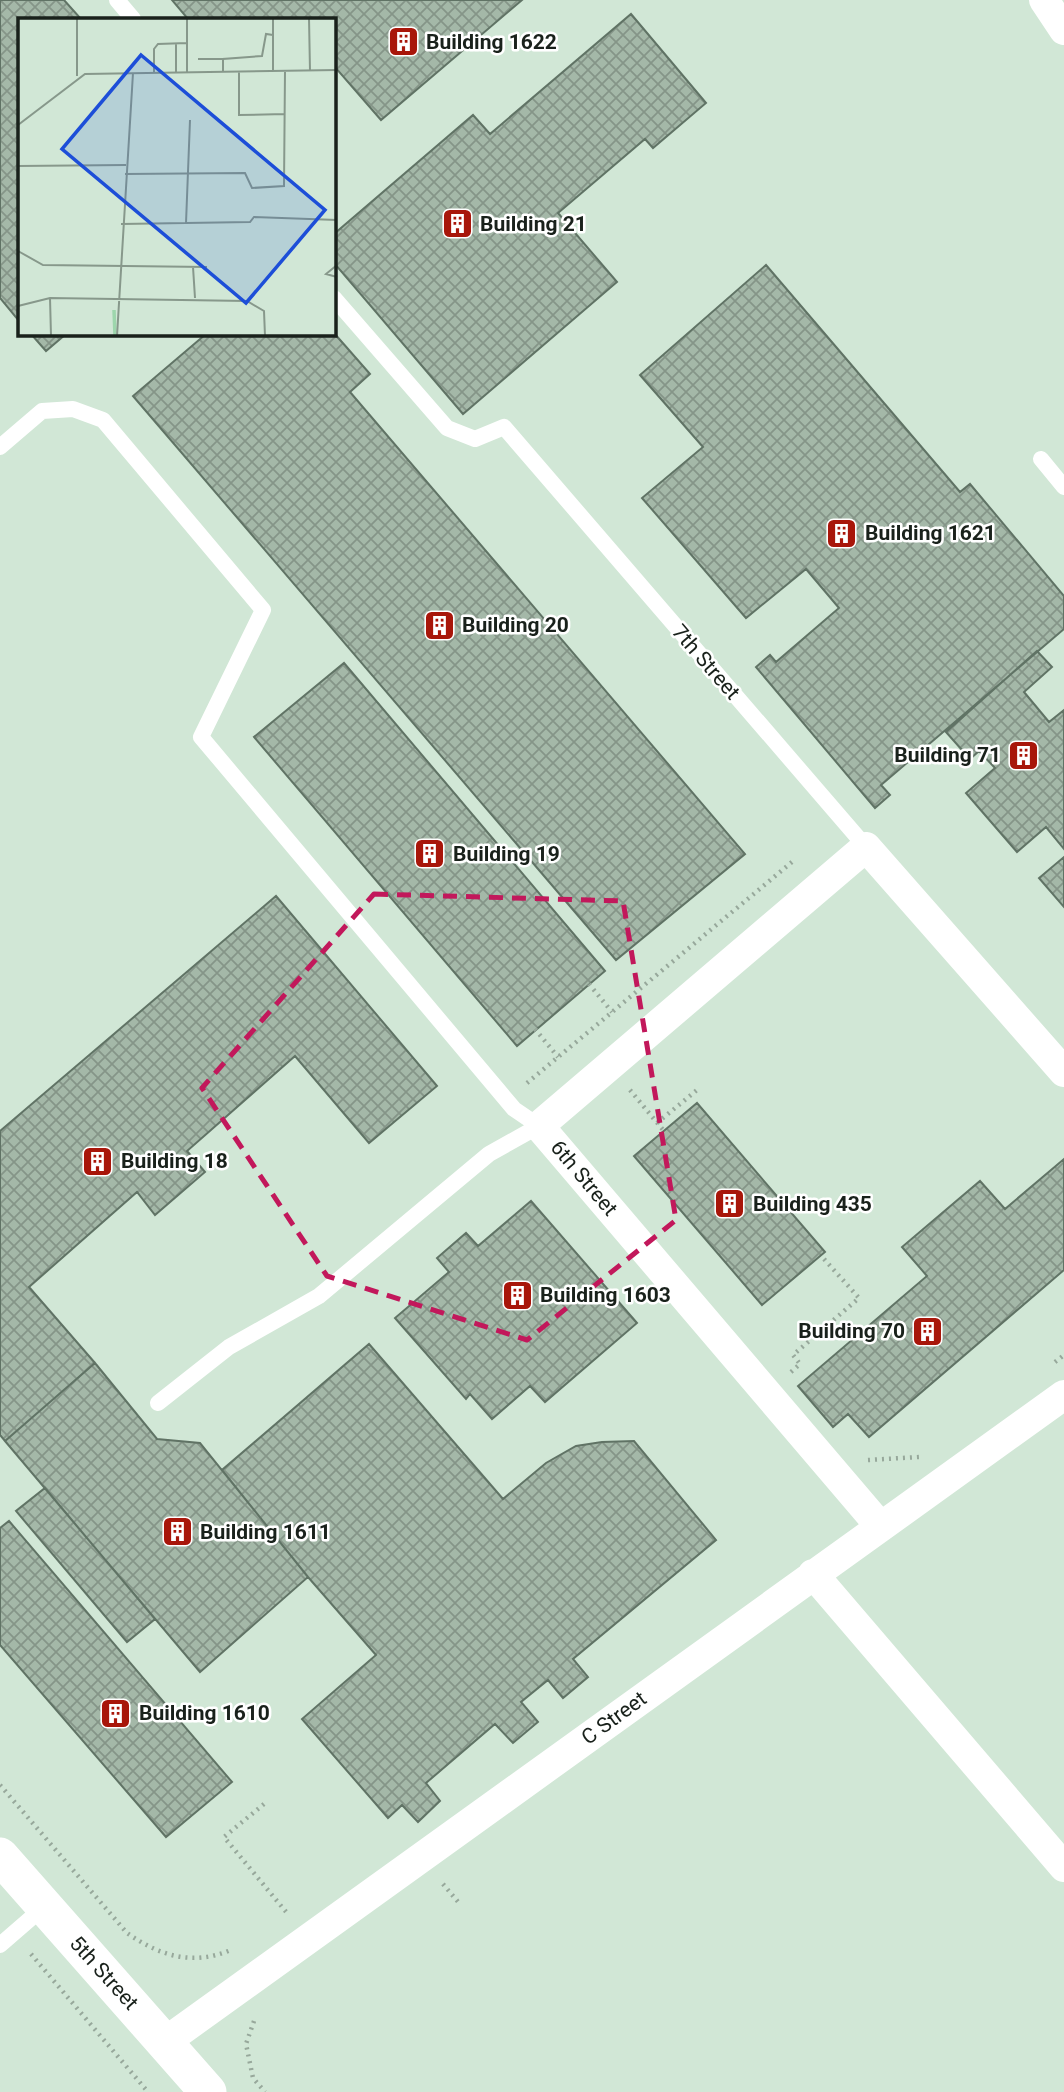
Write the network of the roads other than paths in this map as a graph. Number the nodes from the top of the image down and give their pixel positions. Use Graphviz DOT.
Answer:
graph roads {
  1 [pos="117,0"];
  2 [pos="1044,0"];
  3 [pos="132,18"];
  4 [pos="1064,30"];
  5 [pos="336,300"];
  6 [pos="0,447"];
  7 [pos="1041,459"];
  8 [pos="1064,487"];
  9 [pos="866,847"];
  10 [pos="1064,1072"];
  11 [pos="539,1126"];
  12 [pos="1064,1395"];
  13 [pos="158,1404"];
  14 [pos="880,1526"];
  15 [pos="813,1574"];
  16 [pos="0,1856"];
  17 [pos="1064,1867"];
  18 [pos="45,1906"];
  19 [pos="0,1945"];
  20 [pos="165,2042"];
  21 [pos="208,2092"];
  1 -- 3 [label="lane"];
  2 -- 4 [label="street"];
  5 -- 9 [label="lane, 7th Street"];
  6 -- 11 [label="lane"];
  7 -- 8 [label="lane"];
  9 -- 10 [label="street, 7th Street"];
  9 -- 11 [label="street, 6th Street"];
  11 -- 13 [label="lane"];
  11 -- 14 [label="street, 6th Street"];
  12 -- 14 [label="street, C Street"];
  14 -- 15 [label="street, C Street"];
  15 -- 17 [label="street"];
  15 -- 20 [label="street, C Street"];
  16 -- 18 [label="street, 5th Street"];
  18 -- 19 [label="lane"];
  18 -- 20 [label="street, 5th Street"];
  20 -- 21 [label="street, 5th Street"];
}
